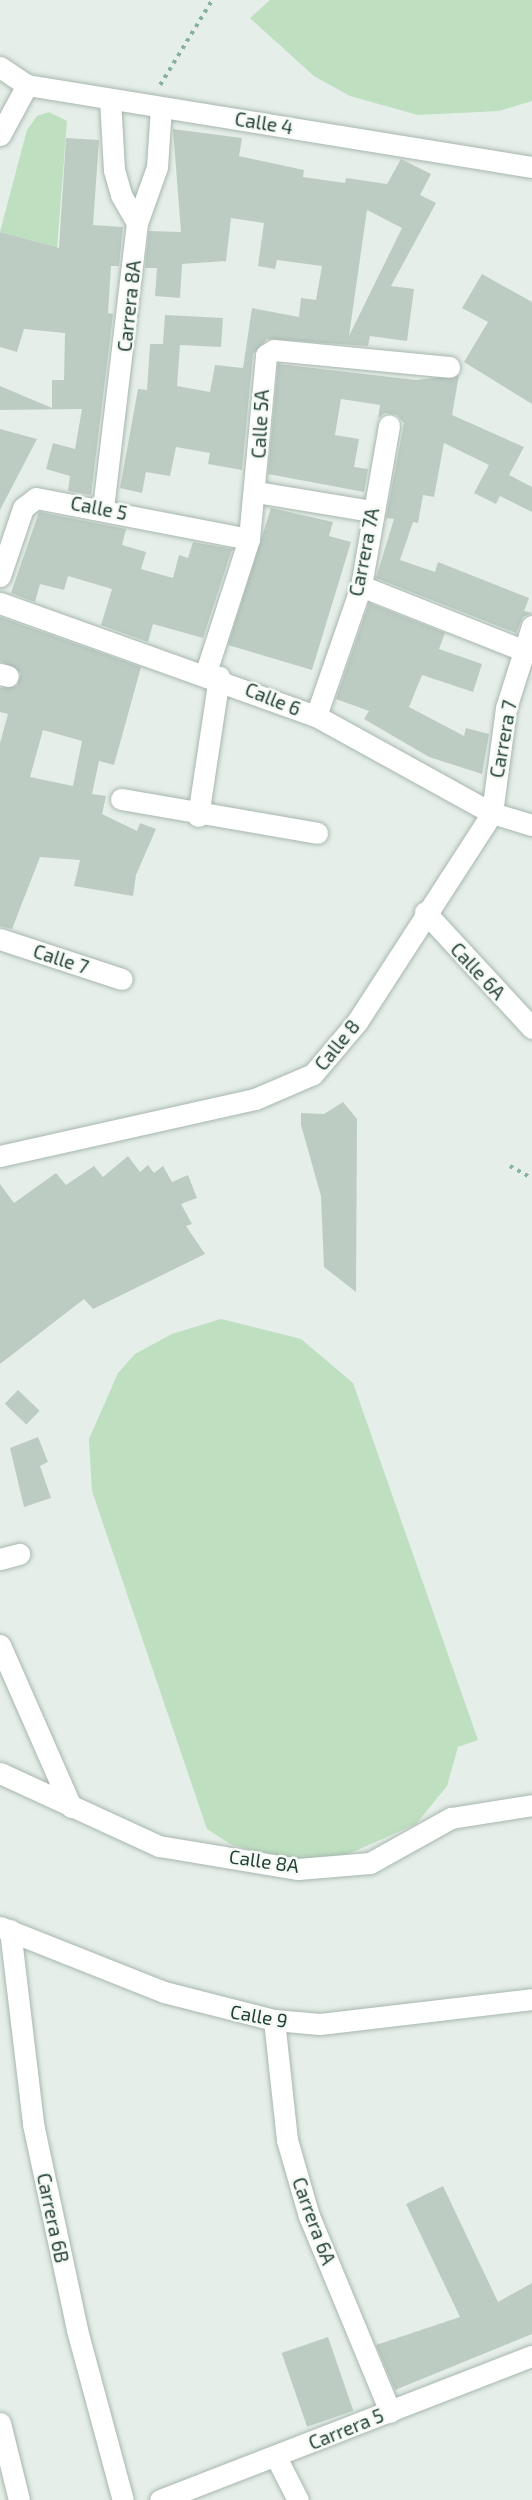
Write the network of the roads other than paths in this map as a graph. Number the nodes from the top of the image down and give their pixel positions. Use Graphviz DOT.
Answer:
graph roads {
  1 [pos="0,67"];
  2 [pos="27,85"];
  3 [pos="110,99"];
  4 [pos="154,106"];
  5 [pos="0,135"];
  6 [pos="532,167"];
  7 [pos="137,223"];
  8 [pos="449,367"];
  9 [pos="388,425"];
  10 [pos="257,492"];
  11 [pos="103,508"];
  12 [pos="372,511"];
  13 [pos="249,539"];
  14 [pos="0,576"];
  15 [pos="361,586"];
  16 [pos="0,603"];
  17 [pos="532,626"];
  18 [pos="523,650"];
  19 [pos="212,675"];
  20 [pos="316,716"];
  21 [pos="121,799"];
  22 [pos="492,813"];
  23 [pos="198,816"];
  24 [pos="532,825"];
  25 [pos="317,833"];
  26 [pos="425,912"];
  27 [pos="0,939"];
  28 [pos="122,979"];
  29 [pos="532,1028"];
  30 [pos="0,1156"];
  31 [pos="0,1645"];
  32 [pos="0,1773"];
  33 [pos="532,1805"];
  34 [pos="71,1807"];
  35 [pos="5,1928"];
  36 [pos="532,1999"];
  37 [pos="274,2020"];
  38 [pos="532,2356"];
  39 [pos="390,2412"];
  40 [pos="0,2423"];
  41 [pos="276,2457"];
  42 [pos="19,2500"];
  43 [pos="123,2500"];
  44 [pos="160,2500"];
  45 [pos="298,2500"];
  1 -- 2 [label="street, Calle 4"];
  2 -- 3 [label="street, Calle 4"];
  2 -- 5 [label="street"];
  3 -- 4 [label="street, Calle 4"];
  3 -- 7 [label="street"];
  4 -- 6 [label="street, Calle 4"];
  4 -- 7 [label="street, Carrera 8A"];
  7 -- 11 [label="street, Carrera 8A"];
  8 -- 10 [label="street, Calle 5A"];
  9 -- 12 [label="street, Carrera 7A"];
  10 -- 12 [label="street"];
  10 -- 13 [label="street, Calle 5A"];
  11 -- 13 [label="street, Calle 5"];
  11 -- 14 [label="street, Calle 5"];
  12 -- 15 [label="street, Carrera 7A"];
  13 -- 19 [label="street, Calle 5A"];
  15 -- 18 [label="street"];
  15 -- 20 [label="street, Carrera 7A"];
  16 -- 19 [label="street, Calle 6"];
  17 -- 18 [label="street, Carrera 7"];
  18 -- 22 [label="street, Carrera 7"];
  19 -- 20 [label="street, Calle 6"];
  19 -- 23 [label="street, Calle 5A"];
  20 -- 22 [label="street, Calle 6"];
  21 -- 23 [label="street"];
  22 -- 24 [label="street, Calle 6"];
  22 -- 26 [label="street, Calle 8"];
  23 -- 25 [label="street"];
  26 -- 29 [label="street, Calle 6A"];
  26 -- 30 [label="street, Calle 8"];
  27 -- 28 [label="street, Calle 7"];
  31 -- 34 [label="street"];
  32 -- 34 [label="street, Calle 8A"];
  33 -- 34 [label="street, Calle 8A"];
  35 -- 37 [label="street, Calle 9"];
  35 -- 43 [label="street, Carrera 6B"];
  36 -- 37 [label="street, Calle 9"];
  37 -- 39 [label="street, Carrera 6A"];
  38 -- 39 [label="street, Carrera 5"];
  39 -- 41 [label="street, Carrera 5"];
  40 -- 42 [label="street"];
  41 -- 44 [label="street, Carrera 5"];
  41 -- 45 [label="street"];
}
